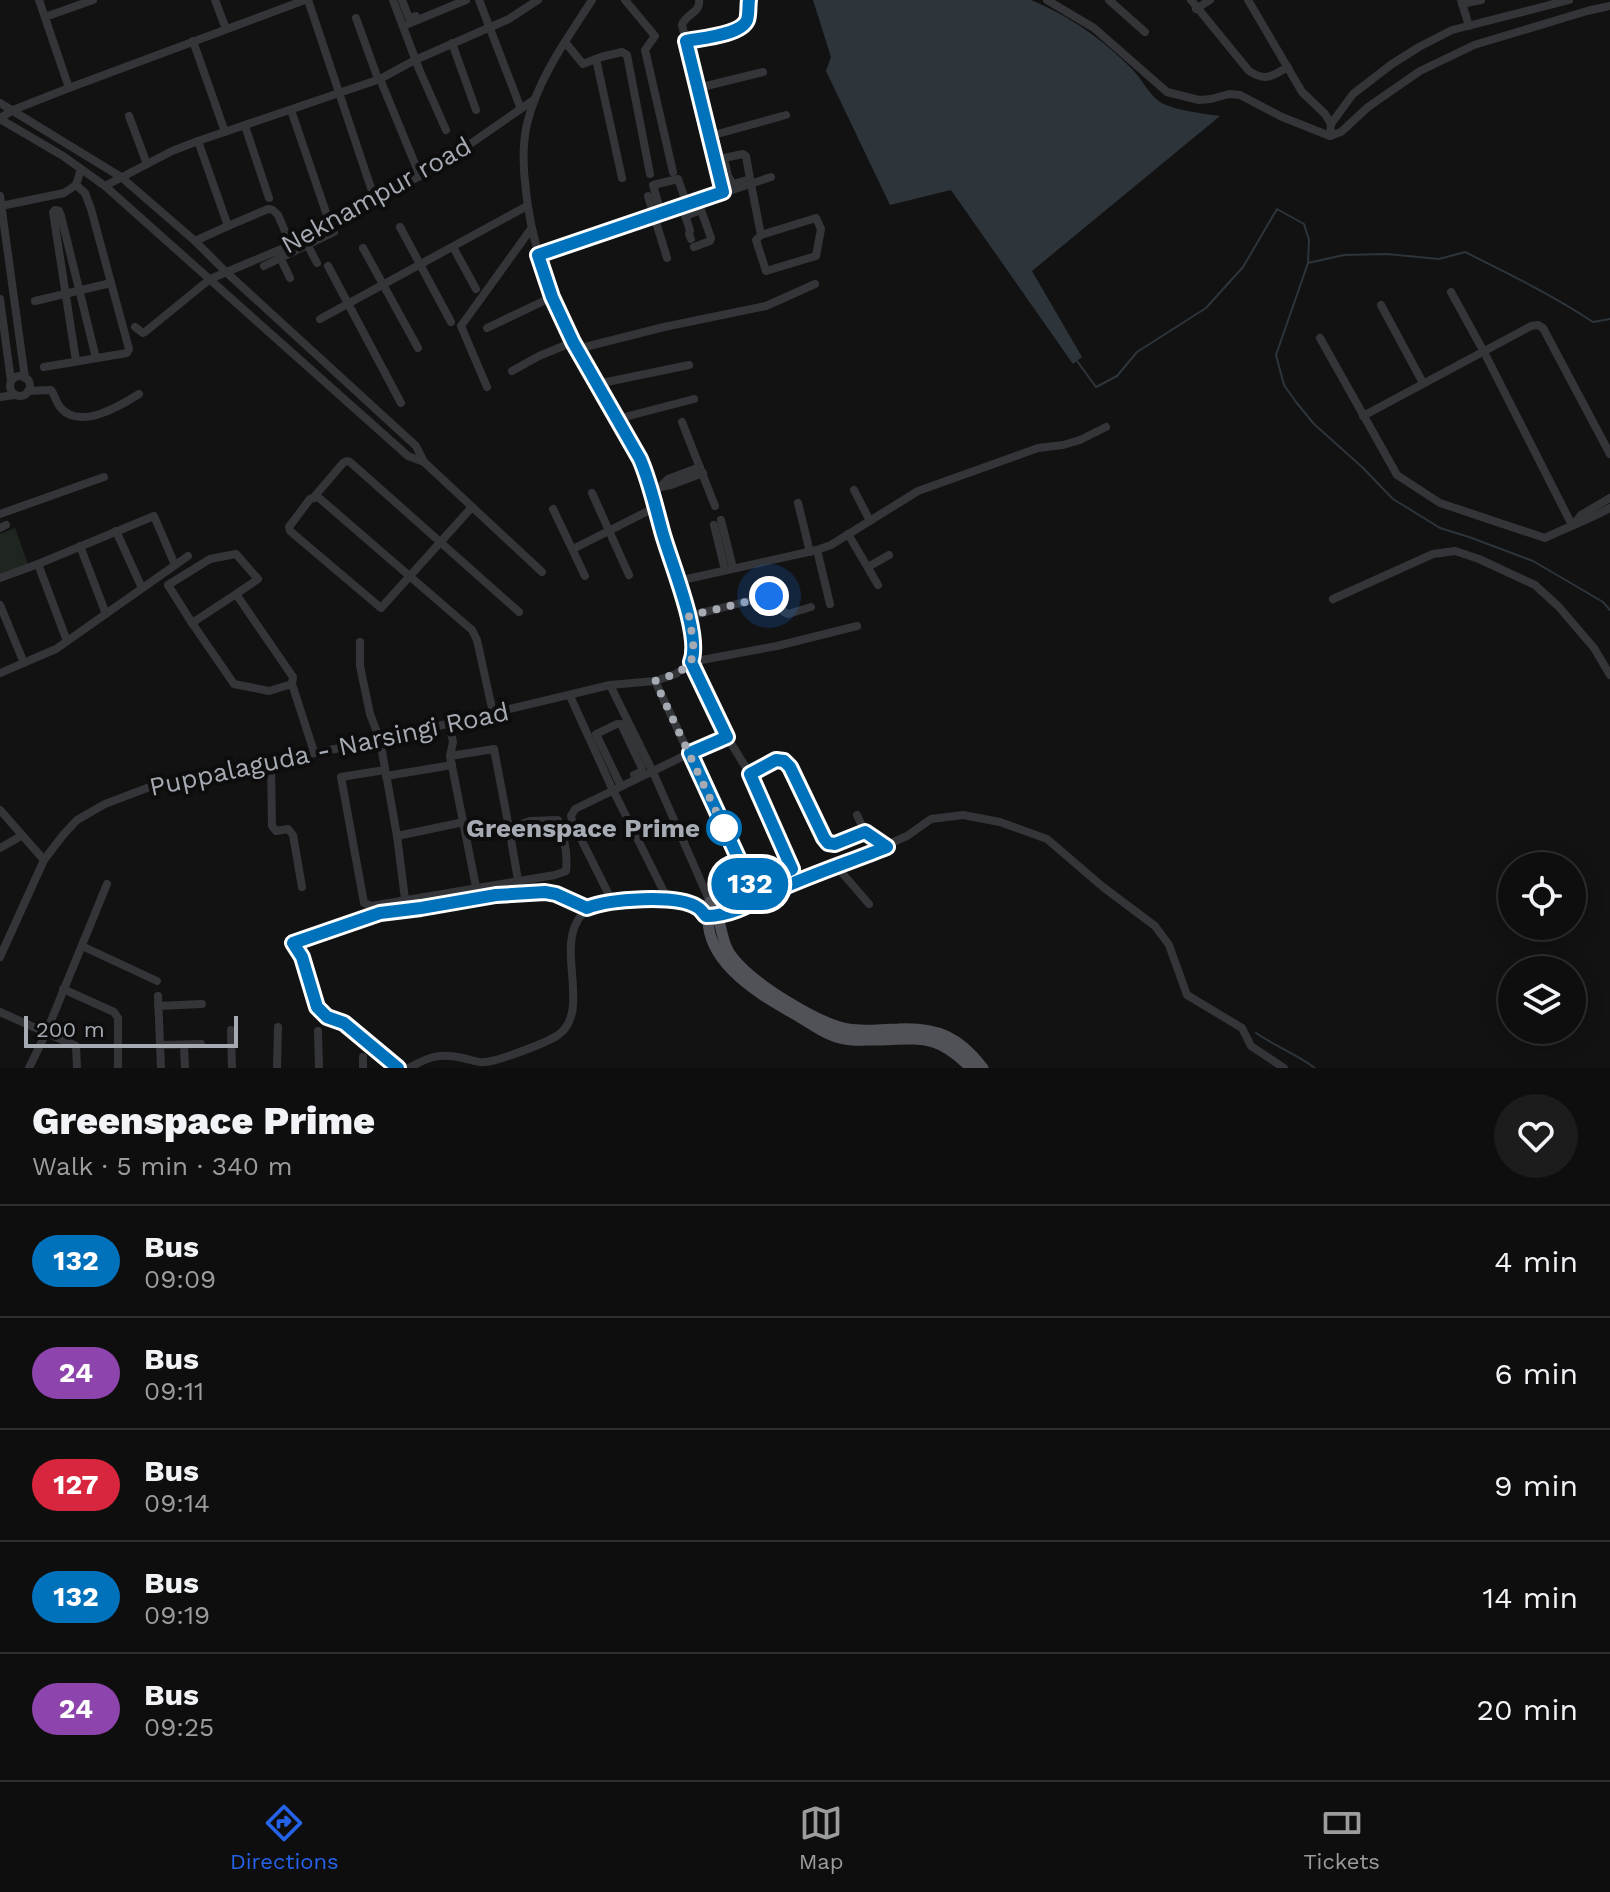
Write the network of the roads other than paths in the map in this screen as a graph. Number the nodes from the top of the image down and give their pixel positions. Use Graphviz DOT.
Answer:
graph roads {
  1 [pos="39,0"];
  2 [pos="93,0"];
  3 [pos="215,0"];
  4 [pos="306,0"];
  5 [pos="393,0"];
  6 [pos="402,0"];
  7 [pos="466,0"];
  8 [pos="479,0"];
  9 [pos="538,0"];
  10 [pos="592,0"];
  11 [pos="625,0"];
  12 [pos="699,0"];
  13 [pos="749,0"];
  14 [pos="1047,0"];
  15 [pos="1109,0"];
  16 [pos="1191,0"];
  17 [pos="1210,0"];
  18 [pos="1248,0"];
  19 [pos="1481,0"];
  20 [pos="1569,0"];
  21 [pos="1461,2"];
  22 [pos="284,4"];
  23 [pos="1535,4"];
  24 [pos="1610,6"];
  25 [pos="1196,9"];
  26 [pos="45,17"];
  27 [pos="356,18"];
  28 [pos="417,20"];
  29 [pos="403,26"];
  30 [pos="1469,26"];
  31 [pos="490,27"];
  32 [pos="226,29"];
  33 [pos="1145,32"];
  34 [pos="193,41"];
  35 [pos="686,41"];
  36 [pos="565,42"];
  37 [pos="452,43"];
  38 [pos="596,59"];
  39 [pos="415,60"];
  40 [pos="1288,67"];
  41 [pos="763,72"];
  42 [pos="379,79"];
  43 [pos="69,88"];
  44 [pos="698,88"];
  45 [pos="338,94"];
  46 [pos="536,99"];
  47 [pos="0,103"];
  48 [pos="521,109"];
  49 [pos="13,110"];
  50 [pos="291,110"];
  51 [pos="476,110"];
  52 [pos="786,115"];
  53 [pos="129,116"];
  54 [pos="0,118"];
  55 [pos="1331,124"];
  56 [pos="245,126"];
  57 [pos="446,130"];
  58 [pos="225,132"];
  59 [pos="710,136"];
  60 [pos="1330,136"];
  61 [pos="198,141"];
  62 [pos="147,164"];
  63 [pos="81,169"];
  64 [pos="673,172"];
  65 [pos="650,174"];
  66 [pos="420,176"];
  67 [pos="121,177"];
  68 [pos="771,177"];
  69 [pos="622,178"];
  70 [pos="751,184"];
  71 [pos="76,185"];
  72 [pos="105,186"];
  73 [pos="723,192"];
  74 [pos="0,196"];
  75 [pos="648,196"];
  76 [pos="269,198"];
  77 [pos="703,199"];
  78 [pos="375,200"];
  79 [pos="1,206"];
  80 [pos="527,206"];
  81 [pos="684,207"];
  82 [pos="658,212"];
  83 [pos="228,226"];
  84 [pos="400,227"];
  85 [pos="332,228"];
  86 [pos="531,229"];
  87 [pos="761,235"];
  88 [pos="195,241"];
  89 [pos="305,242"];
  90 [pos="291,245"];
  91 [pos="717,245"];
  92 [pos="453,247"];
  93 [pos="363,248"];
  94 [pos="279,255"];
  95 [pos="538,255"];
  96 [pos="667,258"];
  97 [pos="317,263"];
  98 [pos="420,265"];
  99 [pos="264,266"];
  100 [pos="328,266"];
  101 [pos="226,272"];
  102 [pos="290,278"];
  103 [pos="210,279"];
  104 [pos="111,283"];
  105 [pos="815,284"];
  106 [pos="383,285"];
  107 [pos="476,289"];
  108 [pos="79,292"];
  109 [pos="1451,292"];
  110 [pos="65,295"];
  111 [pos="552,297"];
  112 [pos="0,299"];
  113 [pos="35,301"];
  114 [pos="349,304"];
  115 [pos="1381,305"];
  116 [pos="320,319"];
  117 [pos="451,322"];
  118 [pos="135,327"];
  119 [pos="487,328"];
  120 [pos="1320,338"];
  121 [pos="575,346"];
  122 [pos="418,348"];
  123 [pos="1484,352"];
  124 [pos="96,358"];
  125 [pos="76,361"];
  126 [pos="689,365"];
  127 [pos="44,367"];
  128 [pos="512,371"];
  129 [pos="25,378"];
  130 [pos="11,383"];
  131 [pos="1423,383"];
  132 [pos="597,384"];
  133 [pos="0,386"];
  134 [pos="487,387"];
  135 [pos="28,391"];
  136 [pos="139,394"];
  137 [pos="15,395"];
  138 [pos="0,397"];
  139 [pos="694,399"];
  140 [pos="401,403"];
  141 [pos="1363,416"];
  142 [pos="617,419"];
  143 [pos="682,422"];
  144 [pos="1106,427"];
  145 [pos="1610,454"];
  146 [pos="424,462"];
  147 [pos="701,470"];
  148 [pos="104,477"];
  149 [pos="651,489"];
  150 [pos="854,490"];
  151 [pos="592,493"];
  152 [pos="314,497"];
  153 [pos="1610,498"];
  154 [pos="798,503"];
  155 [pos="715,506"];
  156 [pos="472,507"];
  157 [pos="656,507"];
  158 [pos="1610,508"];
  159 [pos="553,509"];
  160 [pos="0,514"];
  161 [pos="870,521"];
  162 [pos="717,522"];
  163 [pos="1573,524"];
  164 [pos="116,531"];
  165 [pos="609,532"];
  166 [pos="848,534"];
  167 [pos="441,542"];
  168 [pos="80,546"];
  169 [pos="573,549"];
  170 [pos="814,551"];
  171 [pos="889,555"];
  172 [pos="188,556"];
  173 [pos="38,564"];
  174 [pos="175,565"];
  175 [pos="868,567"];
  176 [pos="729,569"];
  177 [pos="542,572"];
  178 [pos="629,575"];
  179 [pos="409,576"];
  180 [pos="585,576"];
  181 [pos="0,578"];
  182 [pos="678,581"];
  183 [pos="878,585"];
  184 [pos="142,588"];
  185 [pos="236,594"];
  186 [pos="1333,599"];
  187 [pos="830,604"];
  188 [pos="0,605"];
  189 [pos="811,607"];
  190 [pos="519,612"];
  191 [pos="106,614"];
  192 [pos="689,616"];
  193 [pos="192,623"];
  194 [pos="857,626"];
  195 [pos="67,641"];
  196 [pos="360,642"];
  197 [pos="691,662"];
  198 [pos="24,663"];
  199 [pos="0,673"];
  200 [pos="1610,675"];
  201 [pos="655,681"];
  202 [pos="292,684"];
  203 [pos="610,685"];
  204 [pos="570,696"];
  205 [pos="493,713"];
  206 [pos="449,722"];
  207 [pos="727,737"];
  208 [pos="380,740"];
  209 [pos="314,752"];
  210 [pos="690,753"];
  211 [pos="451,760"];
  212 [pos="271,761"];
  213 [pos="653,772"];
  214 [pos="385,773"];
  215 [pos="750,774"];
  216 [pos="615,786"];
  217 [pos="0,810"];
  218 [pos="857,815"];
  219 [pos="464,822"];
  220 [pos="509,828"];
  221 [pos="865,832"];
  222 [pos="21,836"];
  223 [pos="397,836"];
  224 [pos="887,847"];
  225 [pos="0,848"];
  226 [pos="44,860"];
  227 [pos="837,867"];
  228 [pos="518,880"];
  229 [pos="107,884"];
  230 [pos="302,887"];
  231 [pos="476,887"];
  232 [pos="405,899"];
  233 [pos="668,900"];
  234 [pos="612,901"];
  235 [pos="710,902"];
  236 [pos="869,904"];
  237 [pos="587,908"];
  238 [pos="712,916"];
  239 [pos="82,946"];
  240 [pos="0,957"];
  241 [pos="157,981"];
  242 [pos="63,989"];
  243 [pos="158,996"];
  244 [pos="202,1004"];
  245 [pos="158,1006"];
  246 [pos="0,1012"];
  247 [pos="278,1027"];
  248 [pos="231,1030"];
  249 [pos="318,1031"];
  250 [pos="46,1033"];
  251 [pos="201,1044"];
  252 [pos="161,1045"];
  253 [pos="184,1045"];
  254 [pos="363,1057"];
  255 [pos="29,1068"];
  256 [pos="77,1068"];
  257 [pos="118,1068"];
  258 [pos="161,1068"];
  259 [pos="185,1068"];
  260 [pos="232,1068"];
  261 [pos="277,1068"];
  262 [pos="319,1068"];
  263 [pos="363,1068"];
  264 [pos="398,1068"];
  265 [pos="409,1068"];
  266 [pos="971,1068"];
  267 [pos="983,1068"];
  268 [pos="1284,1068"];
  1 -- 26 [label="street"];
  2 -- 26 [label="street"];
  3 -- 32 [label="street"];
  4 -- 22 [label="street"];
  4 -- 45 [label="street"];
  5 -- 29 [label="street"];
  6 -- 28 [label="street"];
  7 -- 28 [label="street"];
  8 -- 31 [label="street"];
  9 -- 31 [label="street"];
  10 -- 36 [label="street"];
  11 -- 64 [label="street"];
  12 -- 35 [label="street"];
  13 -- 35 [label="street"];
  14 -- 60 [label="street"];
  15 -- 33 [label="street"];
  16 -- 25 [label="street"];
  17 -- 25 [label="street"];
  18 -- 40 [label="street"];
  19 -- 21 [label="street"];
  20 -- 23 [label="street"];
  21 -- 30 [label="street"];
  22 -- 32 [label="street"];
  23 -- 30 [label="street"];
  24 -- 60 [label="street"];
  25 -- 40 [label="street"];
  26 -- 43 [label="street"];
  27 -- 42 [label="street"];
  28 -- 29 [label="street"];
  29 -- 39 [label="street"];
  30 -- 55 [label="street"];
  31 -- 37 [label="street"];
  31 -- 48 [label="street"];
  32 -- 34 [label="street"];
  34 -- 43 [label="street"];
  34 -- 58 [label="street"];
  35 -- 44 [label="street"];
  36 -- 38 [label="street"];
  36 -- 46 [label="street"];
  37 -- 39 [label="street"];
  37 -- 51 [label="street"];
  38 -- 65 [label="street"];
  38 -- 69 [label="street"];
  39 -- 42 [label="street"];
  39 -- 57 [label="street"];
  40 -- 55 [label="street"];
  41 -- 44 [label="street"];
  42 -- 45 [label="street"];
  42 -- 66 [label="street"];
  43 -- 49 [label="street"];
  44 -- 59 [label="street"];
  45 -- 50 [label="street"];
  45 -- 78 [label="street"];
  46 -- 48 [label="street, Neknampur road"];
  46 -- 80 [label="street"];
  47 -- 49 [label="street"];
  48 -- 66 [label="street, Neknampur road"];
  49 -- 54 [label="street"];
  49 -- 67 [label="street"];
  50 -- 56 [label="street"];
  50 -- 85 [label="street"];
  52 -- 59 [label="street"];
  53 -- 62 [label="street"];
  54 -- 63 [label="street"];
  55 -- 60 [label="street"];
  56 -- 58 [label="street"];
  56 -- 76 [label="street"];
  58 -- 61 [label="street"];
  59 -- 73 [label="street"];
  61 -- 62 [label="street"];
  61 -- 83 [label="street"];
  62 -- 67 [label="street"];
  63 -- 71 [label="street"];
  63 -- 72 [label="street"];
  66 -- 78 [label="street, Neknampur road"];
  67 -- 72 [label="street"];
  67 -- 88 [label="street"];
  68 -- 70 [label="street"];
  70 -- 73 [label="street"];
  70 -- 87 [label="street"];
  71 -- 79 [label="street"];
  71 -- 104 [label="street"];
  72 -- 103 [label="street"];
  73 -- 77 [label="street"];
  74 -- 79 [label="street"];
  75 -- 82 [label="street"];
  77 -- 81 [label="street"];
  77 -- 91 [label="street"];
  78 -- 85 [label="street, Neknampur road"];
  79 -- 129 [label="street"];
  80 -- 86 [label="street"];
  80 -- 92 [label="street"];
  81 -- 81 [label="street"];
  81 -- 82 [label="street"];
  81 -- 82 [label="street"];
  82 -- 95 [label="street"];
  82 -- 96 [label="street"];
  83 -- 88 [label="street"];
  83 -- 90 [label="street"];
  84 -- 98 [label="street"];
  85 -- 89 [label="street, Neknampur road"];
  86 -- 95 [label="street"];
  86 -- 134 [label="street"];
  87 -- 87 [label="street"];
  88 -- 101 [label="street"];
  89 -- 90 [label="street, Neknampur road"];
  89 -- 94 [label="street"];
  89 -- 97 [label="street"];
  90 -- 94 [label="street, Neknampur road"];
  92 -- 98 [label="street"];
  92 -- 107 [label="street"];
  93 -- 106 [label="street"];
  94 -- 99 [label="street"];
  94 -- 101 [label="street, Neknampur road"];
  94 -- 102 [label="street"];
  95 -- 111 [label="street"];
  98 -- 106 [label="street"];
  98 -- 117 [label="street"];
  100 -- 114 [label="street"];
  101 -- 103 [label="street, Neknampur road"];
  101 -- 146 [label="street"];
  103 -- 118 [label="street, Neknampur road"];
  103 -- 146 [label="street"];
  104 -- 108 [label="street"];
  104 -- 124 [label="street"];
  105 -- 121 [label="street"];
  106 -- 114 [label="street"];
  106 -- 122 [label="street"];
  108 -- 110 [label="street"];
  108 -- 110 [label="street"];
  108 -- 124 [label="street"];
  109 -- 123 [label="street"];
  110 -- 113 [label="street"];
  110 -- 125 [label="street"];
  111 -- 119 [label="street"];
  111 -- 121 [label="street"];
  112 -- 130 [label="street"];
  114 -- 116 [label="street"];
  114 -- 140 [label="street"];
  115 -- 131 [label="street"];
  120 -- 141 [label="street"];
  121 -- 128 [label="street"];
  121 -- 132 [label="street"];
  123 -- 131 [label="street"];
  123 -- 145 [label="street"];
  123 -- 163 [label="street"];
  124 -- 125 [label="street"];
  125 -- 127 [label="street"];
  126 -- 132 [label="street"];
  129 -- 130 [label="street"];
  129 -- 135 [label="street"];
  130 -- 133 [label="street"];
  130 -- 137 [label="street"];
  131 -- 141 [label="street"];
  132 -- 142 [label="street"];
  135 -- 136 [label="street"];
  135 -- 137 [label="street"];
  137 -- 138 [label="street"];
  139 -- 142 [label="street"];
  141 -- 163 [label="street"];
  142 -- 149 [label="street"];
  143 -- 147 [label="street"];
  144 -- 161 [label="street"];
  146 -- 156 [label="street"];
  147 -- 149 [label="street"];
  147 -- 155 [label="street"];
  148 -- 160 [label="street"];
  149 -- 157 [label="street"];
  150 -- 161 [label="street"];
  151 -- 165 [label="street"];
  152 -- 167 [label="street"];
  152 -- 179 [label="street"];
  152 -- 179 [label="street"];
  153 -- 163 [label="street"];
  154 -- 170 [label="street"];
  156 -- 167 [label="street"];
  156 -- 177 [label="street"];
  157 -- 165 [label="street"];
  157 -- 182 [label="street"];
  158 -- 163 [label="street"];
  159 -- 169 [label="street"];
  161 -- 166 [label="street"];
  162 -- 176 [label="street"];
  164 -- 168 [label="street"];
  164 -- 174 [label="street"];
  164 -- 184 [label="street"];
  165 -- 169 [label="street"];
  165 -- 178 [label="street"];
  166 -- 170 [label="street"];
  166 -- 175 [label="street"];
  167 -- 179 [label="street"];
  167 -- 190 [label="street"];
  168 -- 173 [label="street"];
  168 -- 191 [label="street"];
  169 -- 180 [label="street"];
  170 -- 176 [label="street"];
  170 -- 187 [label="street"];
  171 -- 175 [label="street"];
  172 -- 174 [label="street"];
  173 -- 181 [label="street"];
  173 -- 195 [label="street"];
  174 -- 184 [label="street"];
  175 -- 183 [label="street"];
  176 -- 182 [label="street"];
  179 -- 205 [label="street"];
  182 -- 192 [label="street"];
  184 -- 191 [label="street"];
  185 -- 193 [label="street"];
  185 -- 193 [label="street"];
  185 -- 202 [label="street"];
  186 -- 200 [label="street"];
  188 -- 198 [label="street"];
  189 -- 192 [label="street"];
  191 -- 195 [label="street"];
  192 -- 197 [label="street"];
  193 -- 202 [label="street"];
  194 -- 197 [label="street, Puppalaguda - Narsingi Road"];
  195 -- 198 [label="street"];
  196 -- 208 [label="street"];
  197 -- 201 [label="street, Puppalaguda - Narsingi Road"];
  197 -- 207 [label="street"];
  198 -- 199 [label="street"];
  201 -- 203 [label="street, Puppalaguda - Narsingi Road"];
  201 -- 210 [label="street"];
  202 -- 209 [label="street"];
  203 -- 204 [label="street, Puppalaguda - Narsingi Road"];
  203 -- 213 [label="street"];
  204 -- 205 [label="street, Puppalaguda - Narsingi Road"];
  204 -- 216 [label="street"];
  205 -- 206 [label="street, Puppalaguda - Narsingi Road"];
  206 -- 208 [label="street, Puppalaguda - Narsingi Road"];
  206 -- 211 [label="street"];
  207 -- 210 [label="street"];
  207 -- 215 [label="street"];
  208 -- 209 [label="street, Puppalaguda - Narsingi Road"];
  208 -- 214 [label="street"];
  209 -- 212 [label="street, Puppalaguda - Narsingi Road"];
  210 -- 213 [label="street"];
  210 -- 215 [label="street"];
  211 -- 214 [label="street"];
  211 -- 219 [label="street"];
  211 -- 220 [label="street"];
  212 -- 226 [label="street, Puppalaguda - Narsingi Road"];
  212 -- 230 [label="street"];
  213 -- 216 [label="street"];
  213 -- 235 [label="street"];
  214 -- 223 [label="street"];
  214 -- 232 [label="street"];
  215 -- 221 [label="street"];
  216 -- 216 [label="street"];
  216 -- 233 [label="street"];
  216 -- 234 [label="street"];
  217 -- 222 [label="street"];
  218 -- 221 [label="street"];
  219 -- 223 [label="street"];
  219 -- 231 [label="street"];
  220 -- 228 [label="street"];
  220 -- 228 [label="street"];
  221 -- 224 [label="street"];
  222 -- 225 [label="street"];
  222 -- 226 [label="street"];
  223 -- 232 [label="street"];
  224 -- 227 [label="street"];
  224 -- 268 [label="street"];
  226 -- 240 [label="street, Puppalaguda - Narsingi Road"];
  227 -- 236 [label="street"];
  227 -- 238 [label="street"];
  228 -- 231 [label="street"];
  229 -- 239 [label="street"];
  231 -- 232 [label="street"];
  233 -- 234 [label="street"];
  233 -- 238 [label="street"];
  234 -- 237 [label="street"];
  235 -- 238 [label="main road"];
  237 -- 264 [label="street"];
  237 -- 265 [label="street"];
  238 -- 266 [label="main road"];
  238 -- 267 [label="main road"];
  239 -- 241 [label="street"];
  239 -- 242 [label="street"];
  242 -- 250 [label="street"];
  242 -- 257 [label="street"];
  243 -- 245 [label="street"];
  244 -- 245 [label="street"];
  245 -- 252 [label="street"];
  246 -- 250 [label="street"];
  247 -- 261 [label="street"];
  248 -- 260 [label="street"];
  249 -- 262 [label="street"];
  250 -- 255 [label="street"];
  250 -- 256 [label="street"];
  251 -- 253 [label="street"];
  252 -- 253 [label="street"];
  252 -- 258 [label="street"];
  253 -- 259 [label="street"];
  254 -- 263 [label="street"];
}
